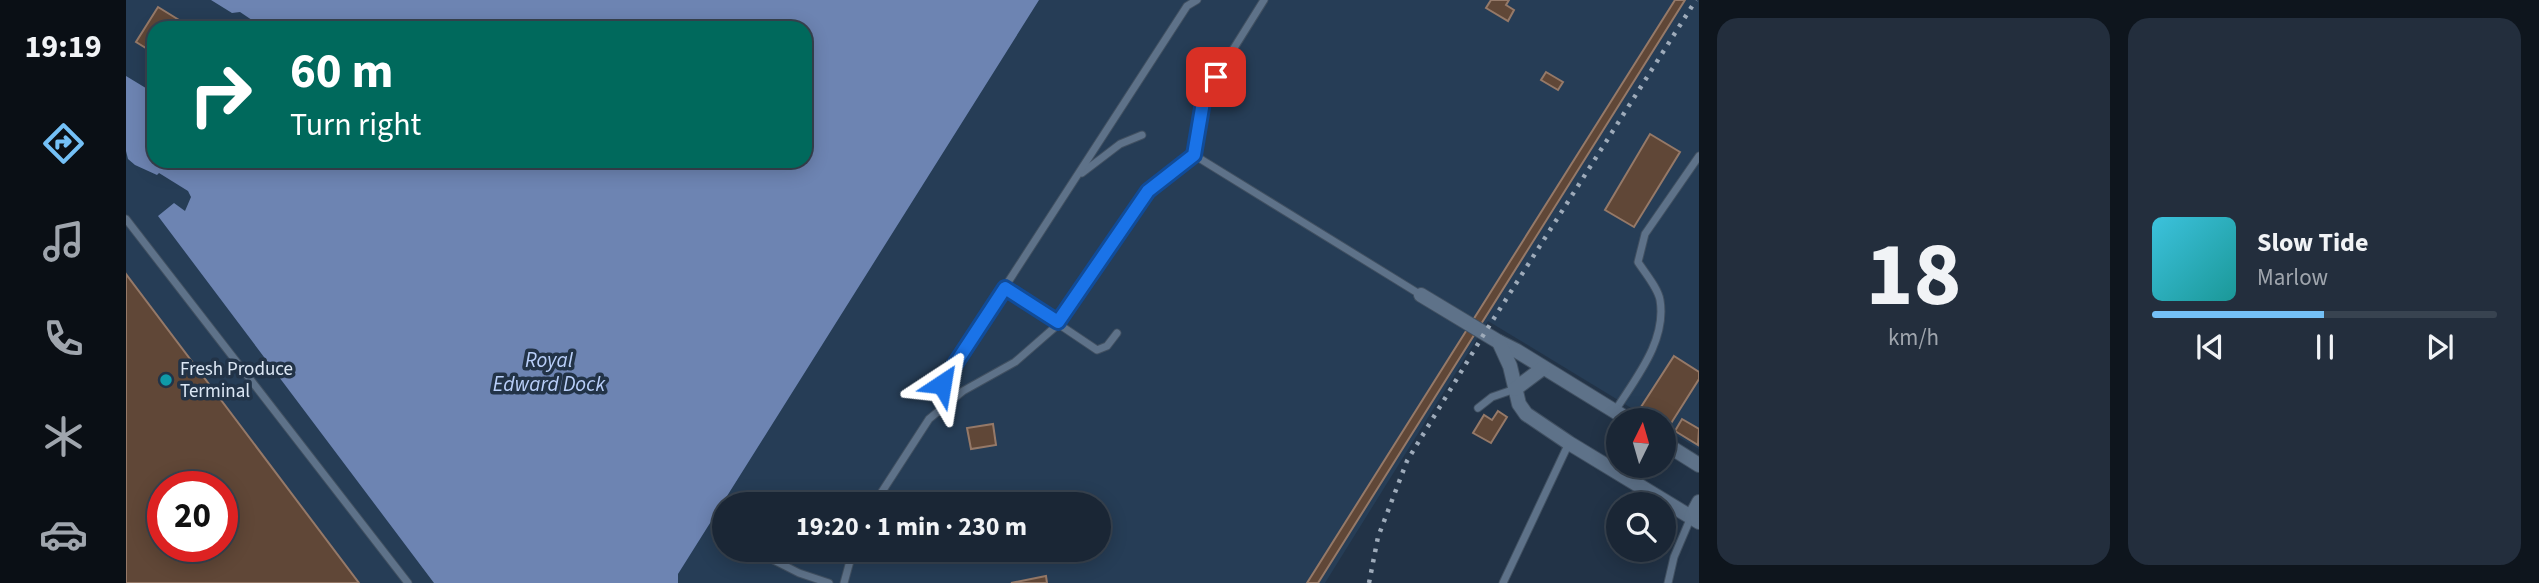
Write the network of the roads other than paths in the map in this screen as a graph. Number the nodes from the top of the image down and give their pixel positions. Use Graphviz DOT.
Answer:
graph roads {
  1 [pos="1197,0"];
  2 [pos="1264,0"];
  3 [pos="1142,135"];
  4 [pos="1194,155"];
  5 [pos="1699,156"];
  6 [pos="1076,178"];
  7 [pos="126,219"];
  8 [pos="1005,288"];
  9 [pos="1421,295"];
  10 [pos="1058,322"];
  11 [pos="1117,333"];
  12 [pos="1499,342"];
  13 [pos="1543,368"];
  14 [pos="942,384"];
  15 [pos="1515,390"];
  16 [pos="1478,408"];
  17 [pos="1610,408"];
  18 [pos="1617,408"];
  19 [pos="1569,443"];
  20 [pos="1676,451"];
  21 [pos="1699,465"];
  22 [pos="882,492"];
  23 [pos="1699,502"];
  24 [pos="1695,520"];
  25 [pos="777,562"];
  26 [pos="850,562"];
  27 [pos="408,583"];
  28 [pos="829,583"];
  29 [pos="844,583"];
  30 [pos="1503,583"];
  31 [pos="1668,583"];
  1 -- 6 [label="lane"];
  2 -- 4 [label="lane"];
  3 -- 6 [label="lane"];
  4 -- 9 [label="lane"];
  4 -- 10 [label="lane"];
  5 -- 18 [label="lane"];
  6 -- 8 [label="lane"];
  7 -- 27 [label="lane"];
  8 -- 10 [label="lane"];
  8 -- 14 [label="lane"];
  9 -- 12 [label="street"];
  10 -- 11 [label="lane"];
  10 -- 22 [label="lane"];
  12 -- 13 [label="street"];
  12 -- 15 [label="street"];
  13 -- 15 [label="street"];
  13 -- 17 [label="street"];
  15 -- 16 [label="lane"];
  15 -- 19 [label="street"];
  19 -- 24 [label="street"];
  19 -- 30 [label="lane"];
  20 -- 21 [label="street"];
  23 -- 24 [label="street"];
  24 -- 31 [label="lane"];
  25 -- 28 [label="lane"];
  26 -- 29 [label="lane"];
}
